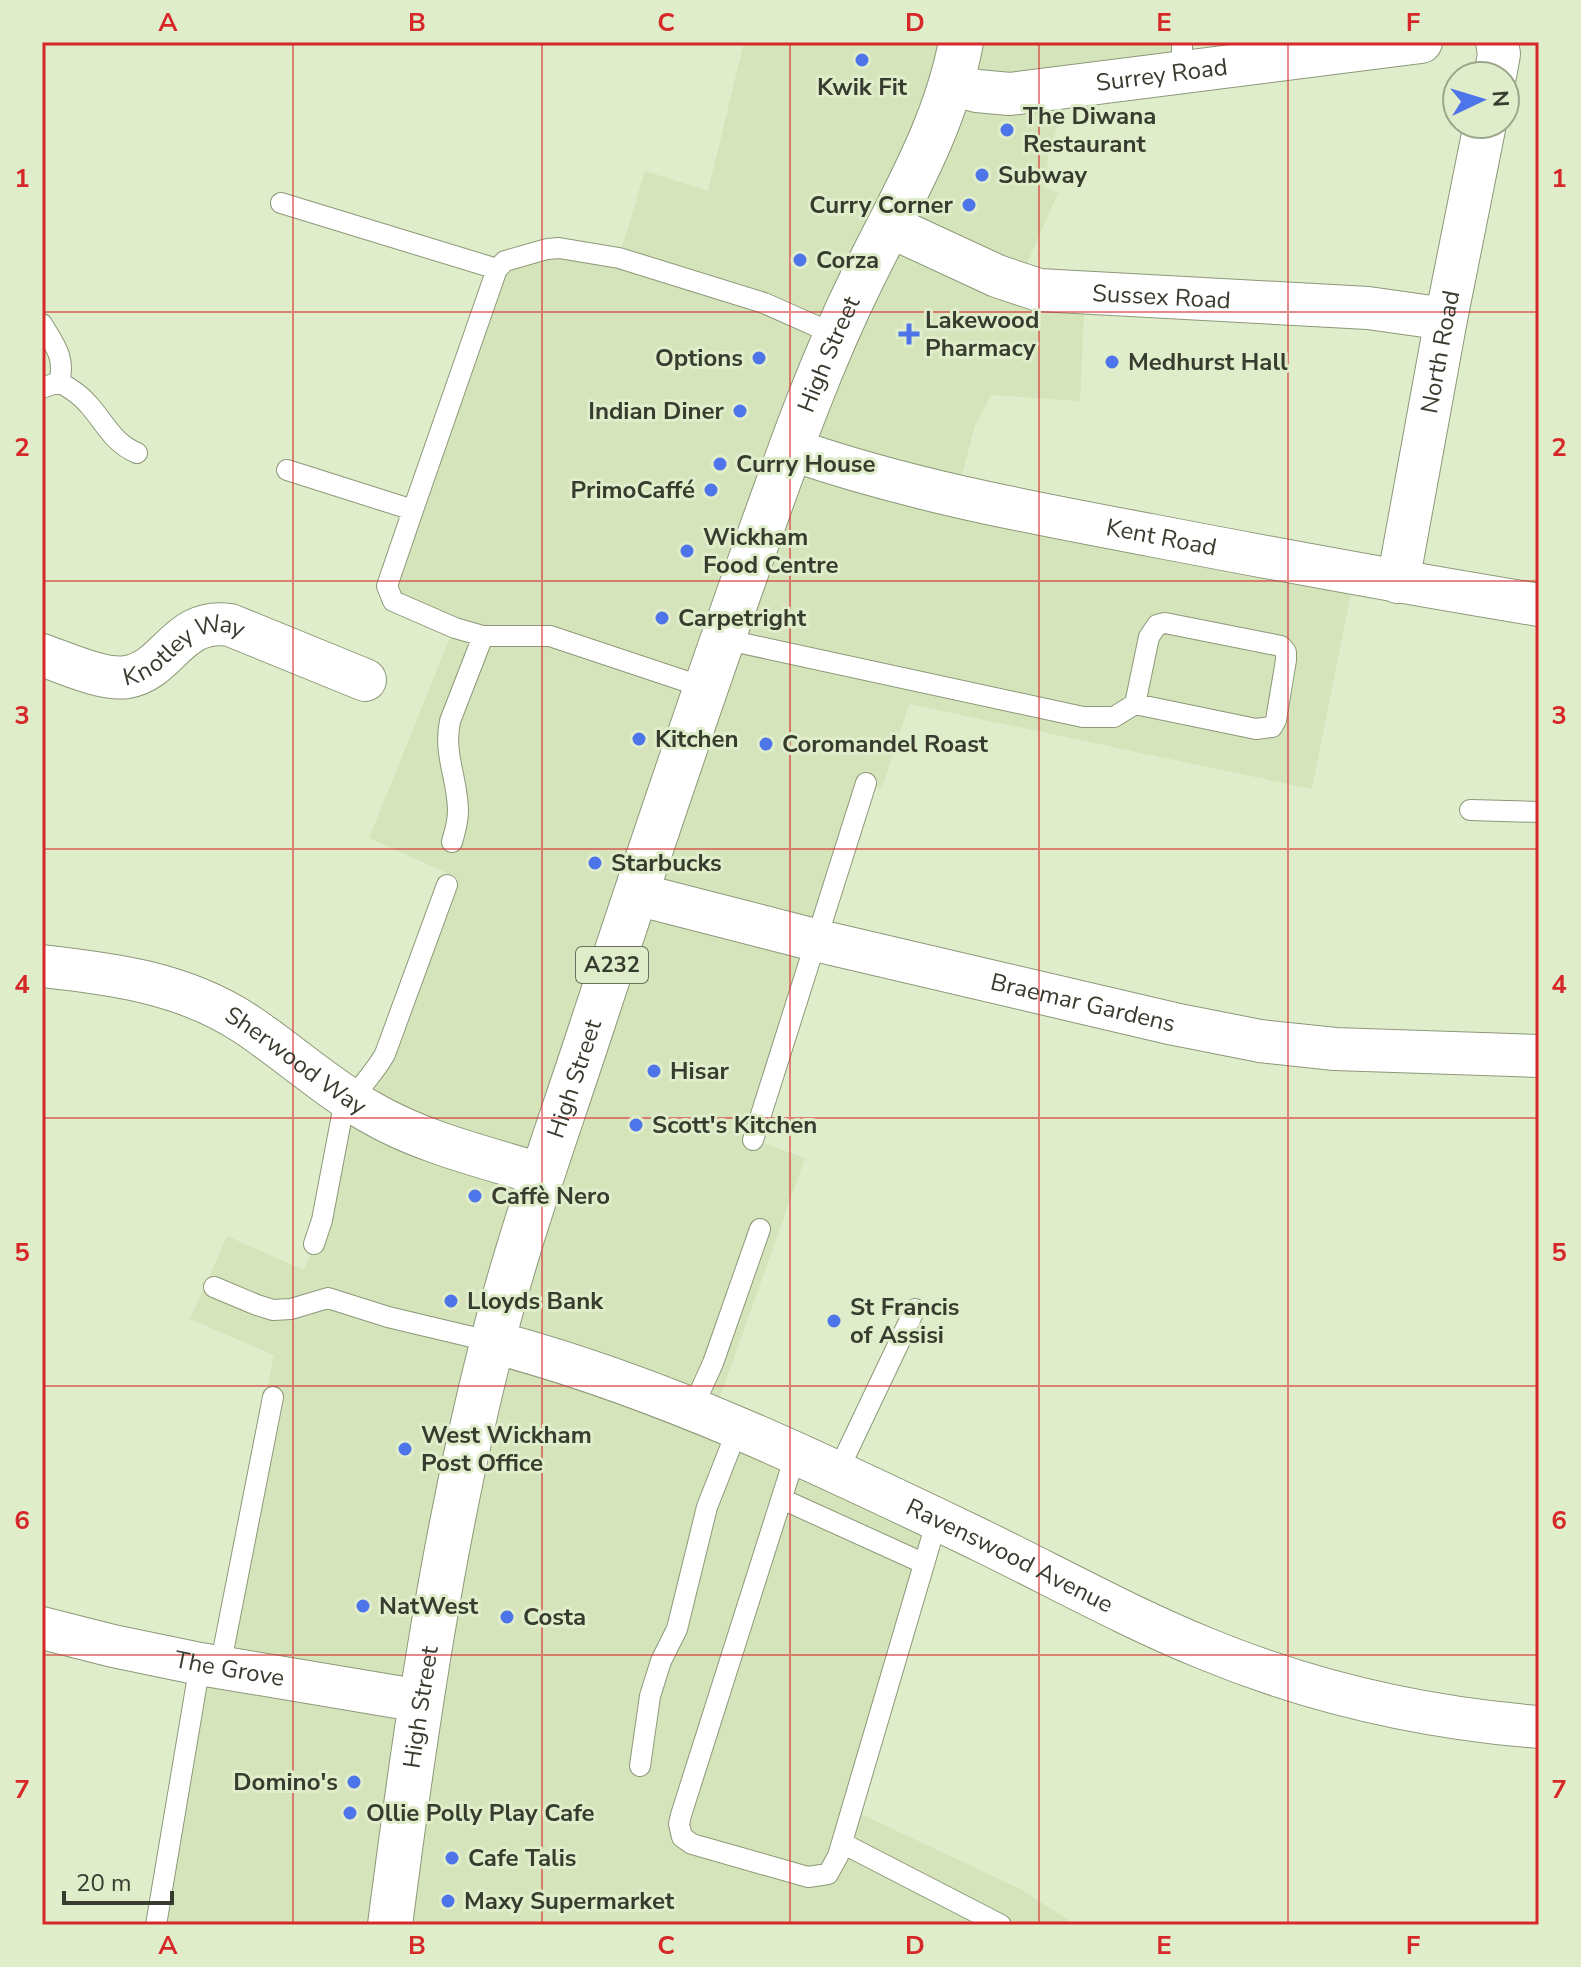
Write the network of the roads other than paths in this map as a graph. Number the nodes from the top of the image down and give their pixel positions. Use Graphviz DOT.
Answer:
graph roads {
  1 [pos="961,42"];
  2 [pos="1421,42"];
  3 [pos="1182,57"];
  4 [pos="952,84"];
  5 [pos="1482,140"];
  6 [pos="281,203"];
  7 [pos="889,226"];
  8 [pos="497,269"];
  9 [pos="1446,319"];
  10 [pos="42,324"];
  11 [pos="836,335"];
  12 [pos="50,385"];
  13 [pos="790,449"];
  14 [pos="137,453"];
  15 [pos="287,470"];
  16 [pos="413,510"];
  17 [pos="1398,582"];
  18 [pos="1539,605"];
  19 [pos="483,636"];
  20 [pos="723,639"];
  21 [pos="42,655"];
  22 [pos="365,680"];
  23 [pos="706,688"];
  24 [pos="1135,704"];
  25 [pos="866,783"];
  26 [pos="1470,810"];
  27 [pos="1539,812"];
  28 [pos="452,842"];
  29 [pos="447,885"];
  30 [pos="636,894"];
  31 [pos="815,940"];
  32 [pos="42,966"];
  33 [pos="1539,1056"];
  34 [pos="350,1100"];
  35 [pos="753,1140"];
  36 [pos="543,1175"];
  37 [pos="760,1229"];
  38 [pos="314,1244"];
  39 [pos="214,1287"];
  40 [pos="915,1309"];
  41 [pos="493,1342"];
  42 [pos="273,1397"];
  43 [pos="692,1409"];
  44 [pos="738,1428"];
  45 [pos="796,1453"];
  46 [pos="837,1473"];
  47 [pos="782,1499"];
  48 [pos="937,1520"];
  49 [pos="923,1563"];
  50 [pos="42,1628"];
  51 [pos="210,1665"];
  52 [pos="421,1701"];
  53 [pos="1539,1727"];
  54 [pos="640,1766"];
  55 [pos="842,1843"];
  56 [pos="156,1925"];
  57 [pos="390,1925"];
  58 [pos="1001,1925"];
  1 -- 4 [label="highway, High Street / A232"];
  2 -- 3 [label="street, Surrey Road"];
  3 -- 4 [label="street, Surrey Road"];
  4 -- 7 [label="highway, High Street / A232"];
  5 -- 9 [label="street, North Road"];
  6 -- 8 [label="lane"];
  7 -- 9 [label="street, Sussex Road"];
  7 -- 11 [label="highway, High Street / A232"];
  8 -- 11 [label="lane"];
  8 -- 16 [label="lane"];
  9 -- 17 [label="street, North Road"];
  10 -- 12 [label="lane"];
  11 -- 13 [label="highway, High Street / A232"];
  12 -- 14 [label="lane"];
  13 -- 17 [label="street, Kent Road"];
  13 -- 20 [label="highway, High Street / A232"];
  15 -- 16 [label="lane"];
  16 -- 19 [label="lane"];
  17 -- 18 [label="street, Kent Road"];
  19 -- 23 [label="lane"];
  19 -- 28 [label="lane"];
  20 -- 23 [label="highway, High Street / A232"];
  20 -- 24 [label="lane"];
  21 -- 22 [label="street, Knotley Way"];
  23 -- 30 [label="highway, High Street / A232"];
  24 -- 24 [label="lane"];
  25 -- 31 [label="lane"];
  26 -- 27 [label="lane"];
  29 -- 34 [label="lane"];
  30 -- 31 [label="street, Braemar Gardens"];
  30 -- 36 [label="highway, High Street / A232"];
  31 -- 33 [label="street, Braemar Gardens"];
  31 -- 35 [label="lane"];
  32 -- 34 [label="street, Sherwood Way"];
  34 -- 36 [label="street, Sherwood Way"];
  34 -- 38 [label="lane"];
  36 -- 41 [label="highway, High Street / A232"];
  37 -- 43 [label="lane"];
  39 -- 41 [label="lane"];
  40 -- 46 [label="lane"];
  41 -- 43 [label="street, Ravenswood Avenue"];
  41 -- 52 [label="highway, High Street / A232"];
  42 -- 51 [label="lane"];
  43 -- 44 [label="street, Ravenswood Avenue"];
  44 -- 45 [label="street, Ravenswood Avenue"];
  44 -- 54 [label="lane"];
  45 -- 46 [label="street, Ravenswood Avenue"];
  45 -- 47 [label="lane"];
  46 -- 48 [label="street, Ravenswood Avenue"];
  47 -- 49 [label="lane"];
  47 -- 55 [label="lane"];
  48 -- 49 [label="lane"];
  48 -- 53 [label="street, Ravenswood Avenue"];
  49 -- 55 [label="lane"];
  50 -- 51 [label="street, The Grove"];
  51 -- 52 [label="street, The Grove"];
  51 -- 56 [label="lane"];
  52 -- 57 [label="highway, High Street / A232"];
  55 -- 58 [label="lane"];
}
